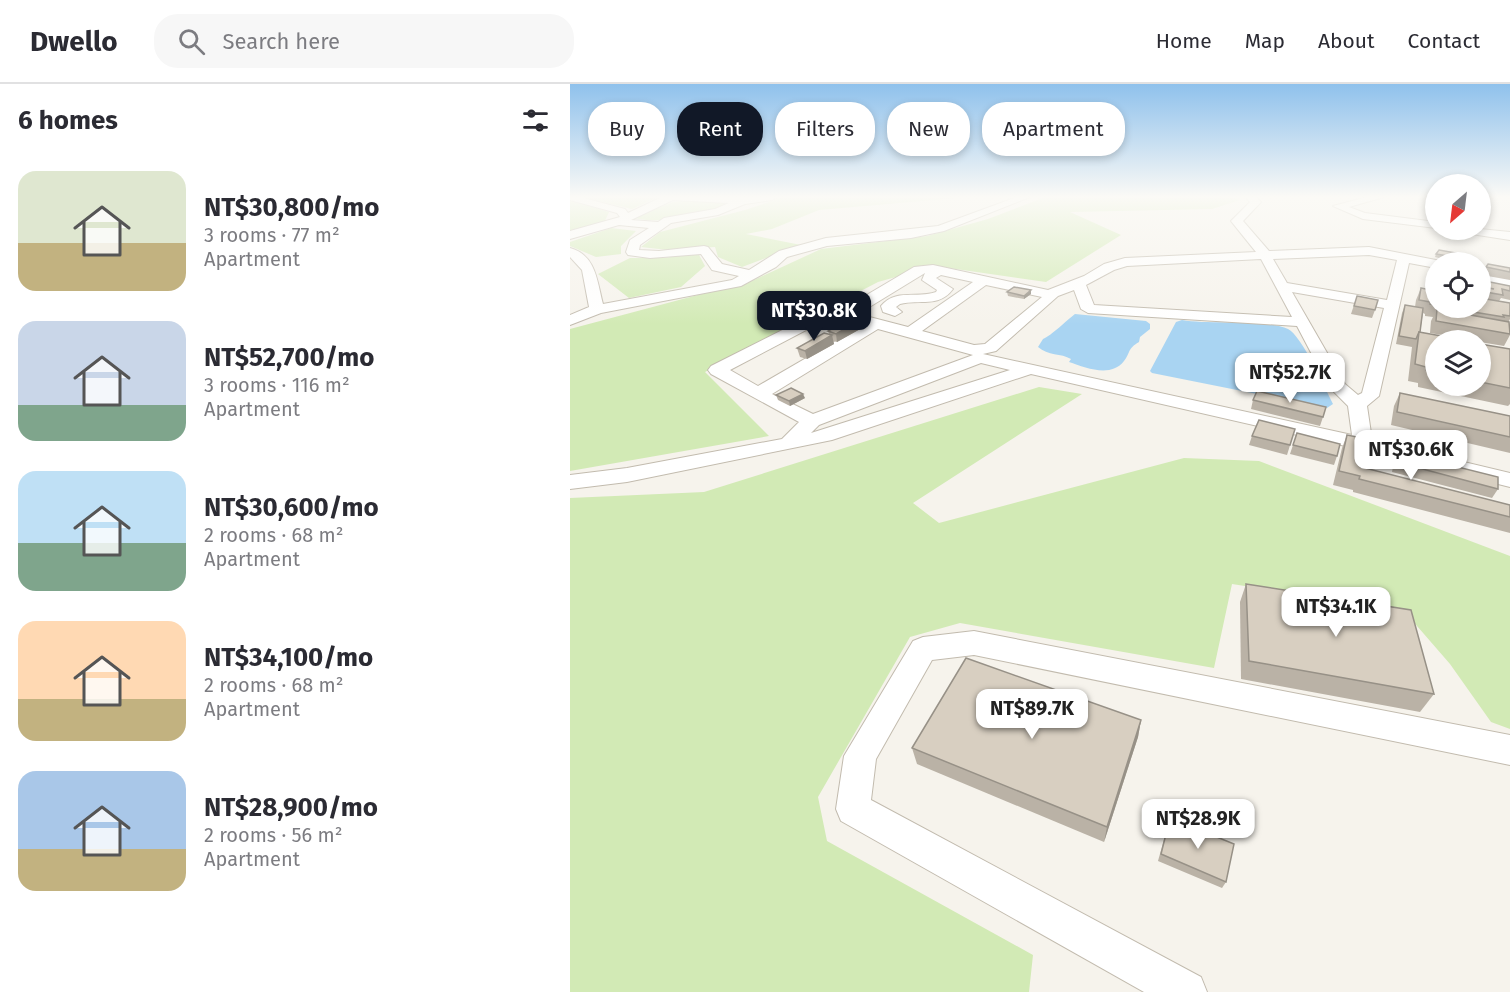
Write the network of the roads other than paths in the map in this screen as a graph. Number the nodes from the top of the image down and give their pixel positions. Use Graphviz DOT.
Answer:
graph roads {
  1 [pos="639,239"];
  2 [pos="845,239"];
  3 [pos="1252,239"];
  4 [pos="570,252"];
  5 [pos="1265,255"];
  6 [pos="1404,258"];
  7 [pos="1425,262"];
  8 [pos="717,267"];
  9 [pos="938,270"];
  10 [pos="752,274"];
  11 [pos="984,279"];
  12 [pos="1491,279"];
  13 [pos="1078,283"];
  14 [pos="1510,283"];
  15 [pos="1282,286"];
  16 [pos="685,293"];
  17 [pos="1049,294"];
  18 [pos="1392,305"];
  19 [pos="597,309"];
  20 [pos="852,310"];
  21 [pos="570,320"];
  22 [pos="1303,322"];
  23 [pos="885,325"];
  24 [pos="910,332"];
  25 [pos="977,354"];
  26 [pos="1030,369"];
  27 [pos="760,393"];
  28 [pos="1357,404"];
  29 [pos="812,421"];
  30 [pos="789,444"];
  31 [pos="1363,444"];
  32 [pos="1510,480"];
  33 [pos="570,482"];
  34 [pos="1510,750"];
  35 [pos="1186,992"];
  1 -- 8 [label="lane"];
  2 -- 10 [label="lane"];
  3 -- 5 [label="lane"];
  4 -- 19 [label="lane"];
  5 -- 6 [label="lane"];
  5 -- 13 [label="lane"];
  5 -- 15 [label="lane"];
  6 -- 7 [label="lane"];
  6 -- 18 [label="lane"];
  8 -- 10 [label="lane"];
  8 -- 16 [label="lane"];
  9 -- 11 [label="lane"];
  9 -- 20 [label="lane"];
  9 -- 23 [label="lane"];
  10 -- 16 [label="lane"];
  11 -- 17 [label="lane"];
  11 -- 24 [label="lane"];
  12 -- 14 [label="lane"];
  13 -- 17 [label="lane"];
  13 -- 22 [label="lane"];
  15 -- 18 [label="lane"];
  15 -- 22 [label="lane"];
  16 -- 19 [label="lane"];
  17 -- 25 [label="lane"];
  18 -- 28 [label="lane"];
  19 -- 21 [label="lane"];
  20 -- 23 [label="lane"];
  20 -- 27 [label="lane"];
  22 -- 28 [label="lane"];
  23 -- 24 [label="lane"];
  23 -- 27 [label="lane"];
  24 -- 25 [label="lane"];
  25 -- 26 [label="lane"];
  25 -- 29 [label="lane"];
  26 -- 30 [label="lane"];
  26 -- 31 [label="lane"];
  27 -- 29 [label="lane"];
  28 -- 31 [label="lane"];
  29 -- 30 [label="lane"];
  30 -- 33 [label="lane"];
  31 -- 32 [label="lane"];
  34 -- 35 [label="lane"];
}
